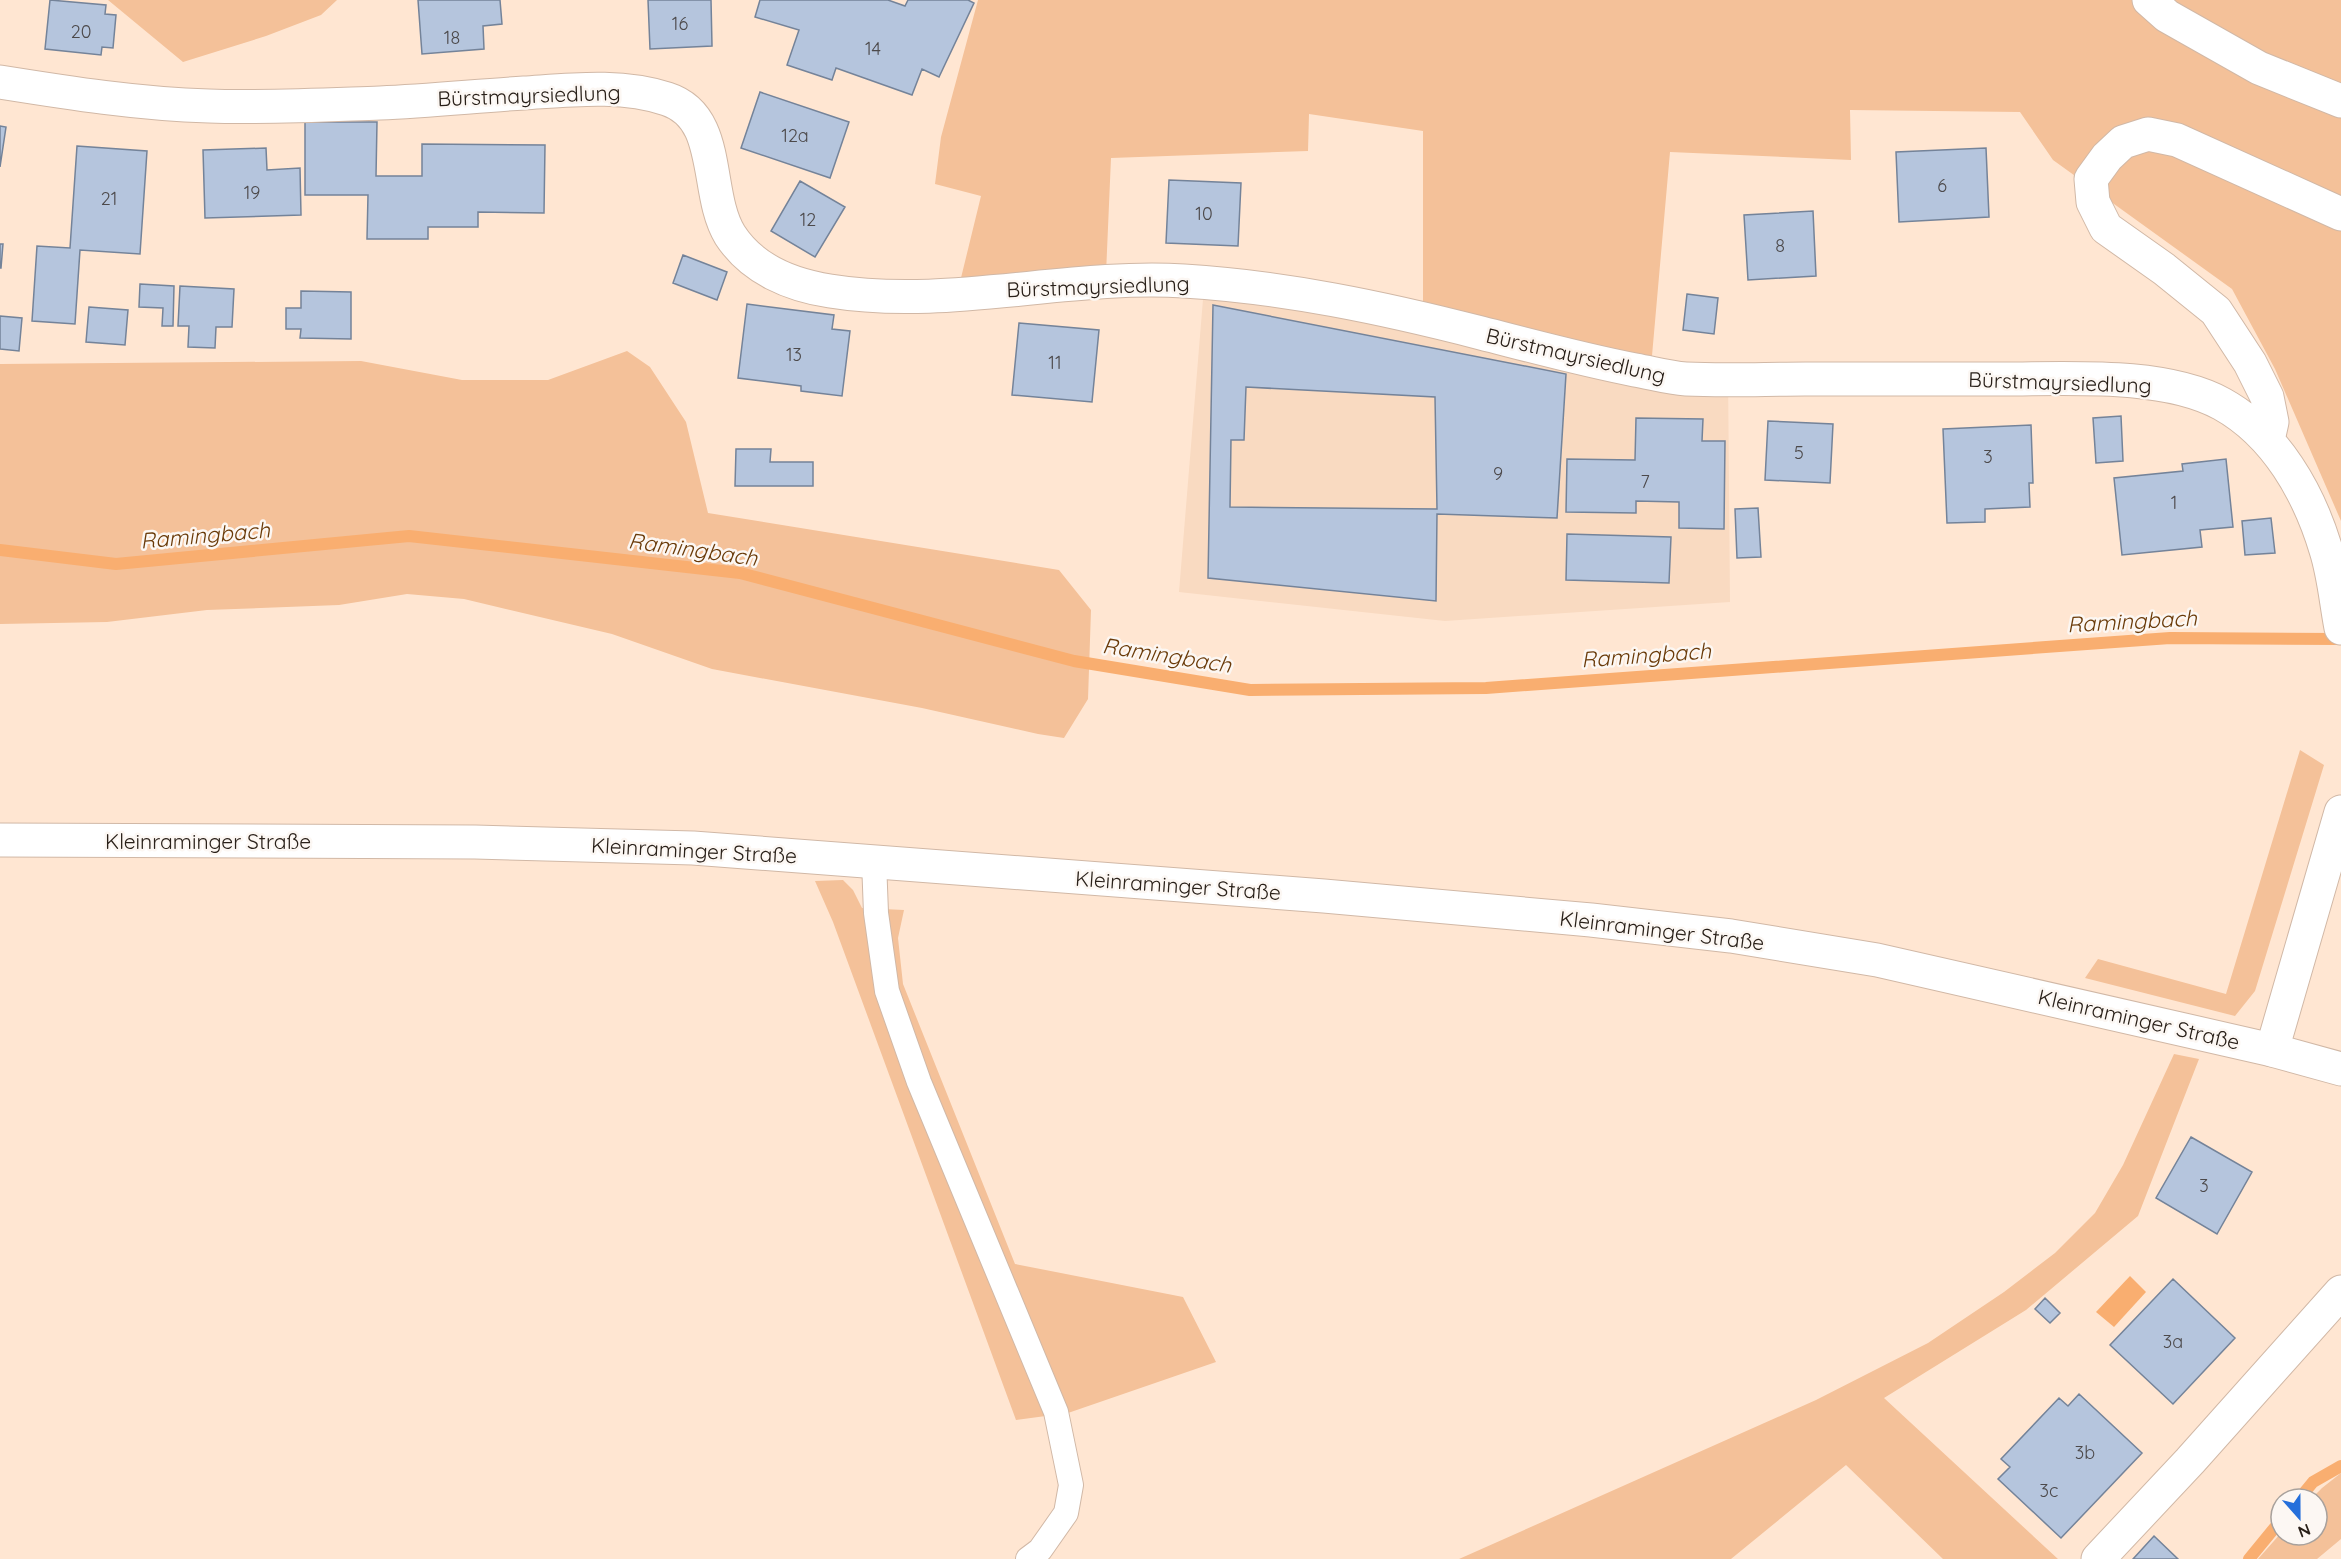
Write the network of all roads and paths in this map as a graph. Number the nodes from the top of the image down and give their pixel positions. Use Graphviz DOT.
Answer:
graph roads {
  1 [pos="2149,0"];
  2 [pos="0,82"];
  3 [pos="2341,101"];
  4 [pos="2341,214"];
  5 [pos="2268,440"];
  6 [pos="2341,628"];
  7 [pos="2341,812"];
  8 [pos="0,840"];
  9 [pos="874,861"];
  10 [pos="2272,1050"];
  11 [pos="2341,1069"];
  12 [pos="2341,1292"];
  13 [pos="1028,1559"];
  14 [pos="2098,1559"];
  1 -- 3 [label="street"];
  2 -- 5 [label="street, Bürstmayrsiedlung"];
  4 -- 5 [label="street"];
  5 -- 6 [label="street, Bürstmayrsiedlung"];
  7 -- 10 [label="street"];
  8 -- 9 [label="street, Kleinraminger Straße"];
  9 -- 10 [label="street, Kleinraminger Straße"];
  9 -- 13 [label="lane"];
  10 -- 11 [label="street, Kleinraminger Straße"];
  12 -- 14 [label="street"];
}
